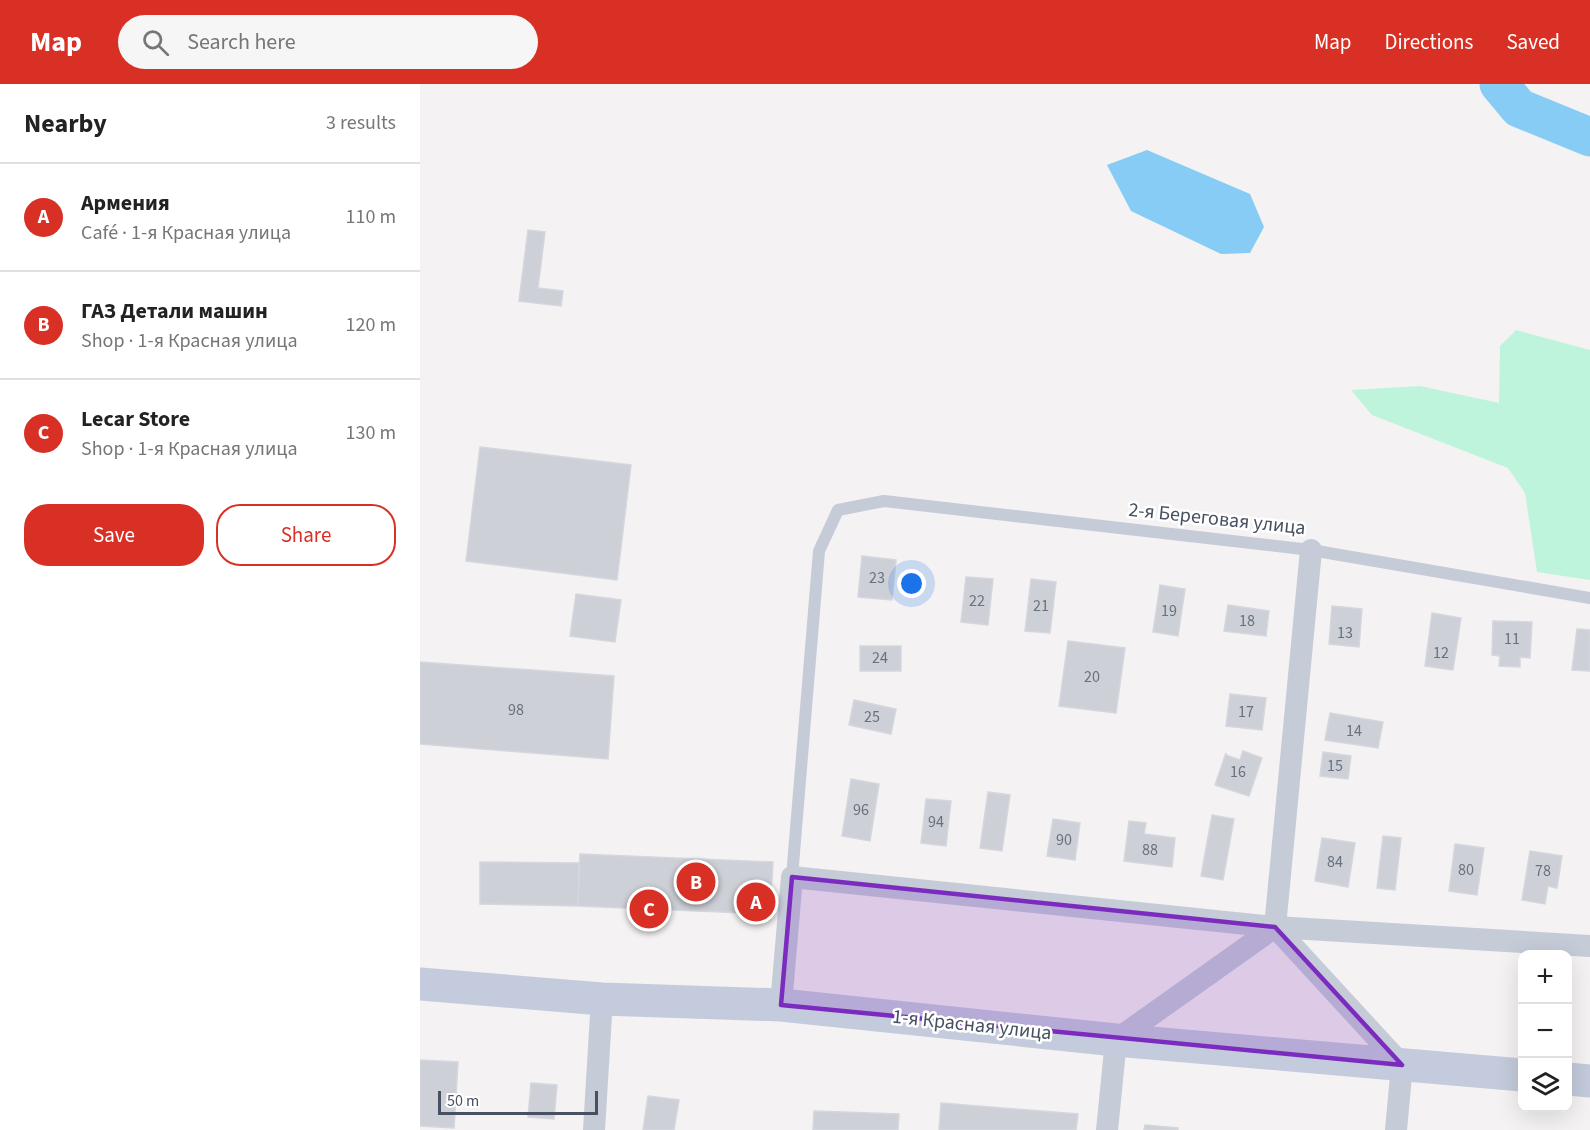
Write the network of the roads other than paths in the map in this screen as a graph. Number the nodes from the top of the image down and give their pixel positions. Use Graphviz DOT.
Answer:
graph roads {
  1 [pos="1311,550"];
  2 [pos="1590,598"];
  3 [pos="792,877"];
  4 [pos="1275,927"];
  5 [pos="1590,946"];
  6 [pos="420,984"];
  7 [pos="602,999"];
  8 [pos="781,1005"];
  9 [pos="1116,1040"];
  10 [pos="1402,1065"];
  11 [pos="1518,1075"];
  12 [pos="1572,1079"];
  13 [pos="1590,1081"];
  14 [pos="594,1130"];
  15 [pos="1107,1130"];
  16 [pos="1396,1130"];
  1 -- 2 [label="lane, 2-я Береговая улица"];
  1 -- 3 [label="lane, 2-я Береговая улица"];
  1 -- 4 [label="street"];
  3 -- 4 [label="street"];
  3 -- 8 [label="street"];
  4 -- 5 [label="street"];
  4 -- 9 [label="street"];
  4 -- 10 [label="street"];
  6 -- 7 [label="main road, 1-я Красная улица"];
  7 -- 8 [label="main road, 1-я Красная улица"];
  7 -- 14 [label="street"];
  8 -- 9 [label="main road, 1-я Красная улица"];
  9 -- 10 [label="main road, 1-я Красная улица"];
  9 -- 15 [label="street"];
  10 -- 11 [label="main road, 1-я Красная улица"];
  10 -- 16 [label="street"];
  12 -- 13 [label="main road"];
}
